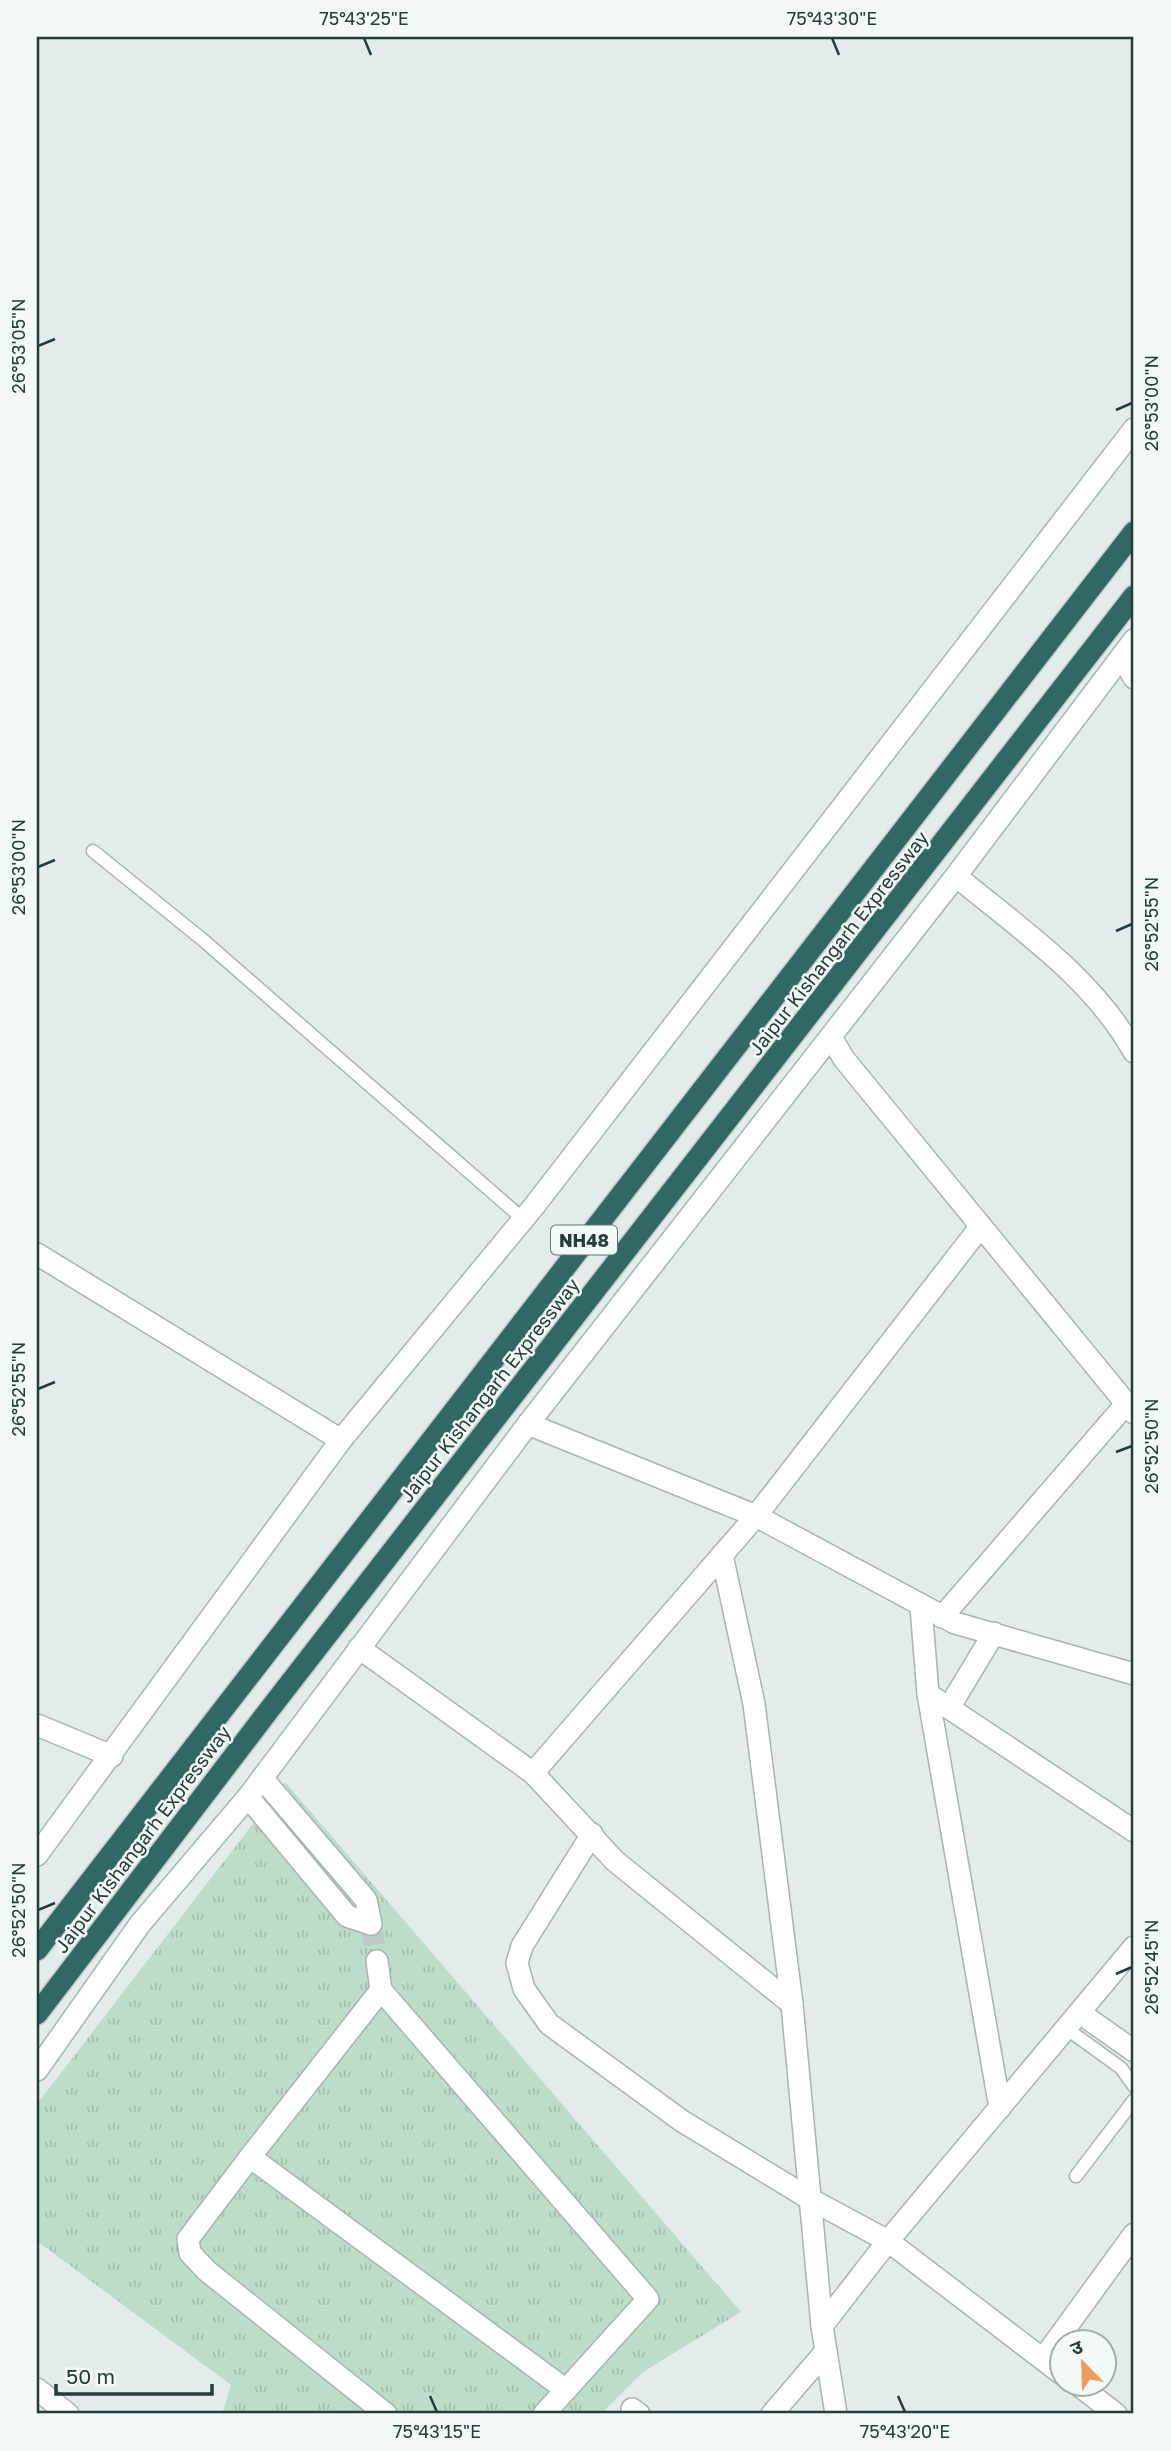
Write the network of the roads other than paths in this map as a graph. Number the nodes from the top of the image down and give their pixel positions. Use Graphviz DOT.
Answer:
graph roads {
  1 [pos="1134,429"];
  2 [pos="1134,532"];
  3 [pos="1134,596"];
  4 [pos="1128,648"];
  5 [pos="1134,678"];
  6 [pos="93,852"];
  7 [pos="956,876"];
  8 [pos="831,1037"];
  9 [pos="1134,1052"];
  10 [pos="523,1219"];
  11 [pos="981,1226"];
  12 [pos="37,1254"];
  13 [pos="1130,1408"];
  14 [pos="528,1424"];
  15 [pos="341,1440"];
  16 [pos="756,1516"];
  17 [pos="722,1555"];
  18 [pos="921,1607"];
  19 [pos="942,1617"];
  20 [pos="993,1633"];
  21 [pos="359,1648"];
  22 [pos="1134,1674"];
  23 [pos="928,1694"];
  24 [pos="950,1706"];
  25 [pos="37,1725"];
  26 [pos="112,1756"];
  27 [pos="533,1773"];
  28 [pos="262,1778"];
  29 [pos="248,1797"];
  30 [pos="1134,1831"];
  31 [pos="593,1834"];
  32 [pos="37,1855"];
  33 [pos="1134,1947"];
  34 [pos="37,1950"];
  35 [pos="377,1961"];
  36 [pos="381,1990"];
  37 [pos="792,2004"];
  38 [pos="37,2014"];
  39 [pos="1073,2021"];
  40 [pos="1134,2051"];
  41 [pos="37,2070"];
  42 [pos="1134,2086"];
  43 [pos="1134,2100"];
  44 [pos="1000,2108"];
  45 [pos="250,2157"];
  46 [pos="1076,2176"];
  47 [pos="810,2199"];
  48 [pos="1134,2234"];
  49 [pos="888,2241"];
  50 [pos="822,2326"];
  51 [pos="826,2351"];
  52 [pos="1044,2359"];
  53 [pos="1048,2362"];
  54 [pos="37,2389"];
  55 [pos="566,2390"];
  56 [pos="1094,2398"];
  57 [pos="68,2414"];
  58 [pos="386,2414"];
  59 [pos="544,2414"];
  60 [pos="772,2414"];
  61 [pos="836,2414"];
  62 [pos="1116,2414"];
  1 -- 10 [label="street"];
  2 -- 34 [label="highway, Jaipur Kishangarh Expressway / NH48"];
  3 -- 38 [label="highway, Jaipur Kishangarh Expressway / NH48"];
  4 -- 5 [label="street"];
  4 -- 7 [label="street"];
  6 -- 10 [label="lane"];
  7 -- 8 [label="street"];
  7 -- 9 [label="street"];
  8 -- 11 [label="street"];
  8 -- 14 [label="street"];
  10 -- 15 [label="street"];
  11 -- 13 [label="street"];
  11 -- 16 [label="street"];
  12 -- 15 [label="street"];
  13 -- 19 [label="street"];
  14 -- 16 [label="street"];
  14 -- 21 [label="street"];
  15 -- 26 [label="street"];
  16 -- 17 [label="street"];
  16 -- 18 [label="street"];
  17 -- 27 [label="street"];
  17 -- 37 [label="street"];
  18 -- 19 [label="street"];
  18 -- 23 [label="street"];
  19 -- 20 [label="street"];
  20 -- 22 [label="street"];
  20 -- 24 [label="street"];
  21 -- 27 [label="street"];
  21 -- 28 [label="street"];
  23 -- 24 [label="street"];
  23 -- 44 [label="street"];
  24 -- 30 [label="street"];
  25 -- 26 [label="street"];
  26 -- 32 [label="street"];
  27 -- 31 [label="street"];
  28 -- 29 [label="street"];
  28 -- 29 [label="street"];
  29 -- 41 [label="street"];
  31 -- 37 [label="street"];
  31 -- 47 [label="street"];
  33 -- 39 [label="street"];
  35 -- 36 [label="street"];
  36 -- 45 [label="street"];
  36 -- 55 [label="street"];
  37 -- 47 [label="street"];
  39 -- 40 [label="street"];
  39 -- 42 [label="lane"];
  39 -- 44 [label="street"];
  43 -- 46 [label="lane"];
  44 -- 49 [label="street"];
  45 -- 55 [label="street"];
  45 -- 58 [label="street"];
  47 -- 49 [label="street"];
  47 -- 50 [label="street"];
  48 -- 52 [label="street"];
  49 -- 50 [label="street"];
  49 -- 52 [label="street"];
  50 -- 51 [label="street"];
  51 -- 60 [label="street"];
  51 -- 61 [label="street"];
  52 -- 53 [label="street"];
  54 -- 57 [label="street"];
  55 -- 59 [label="street"];
  56 -- 62 [label="street"];
}
